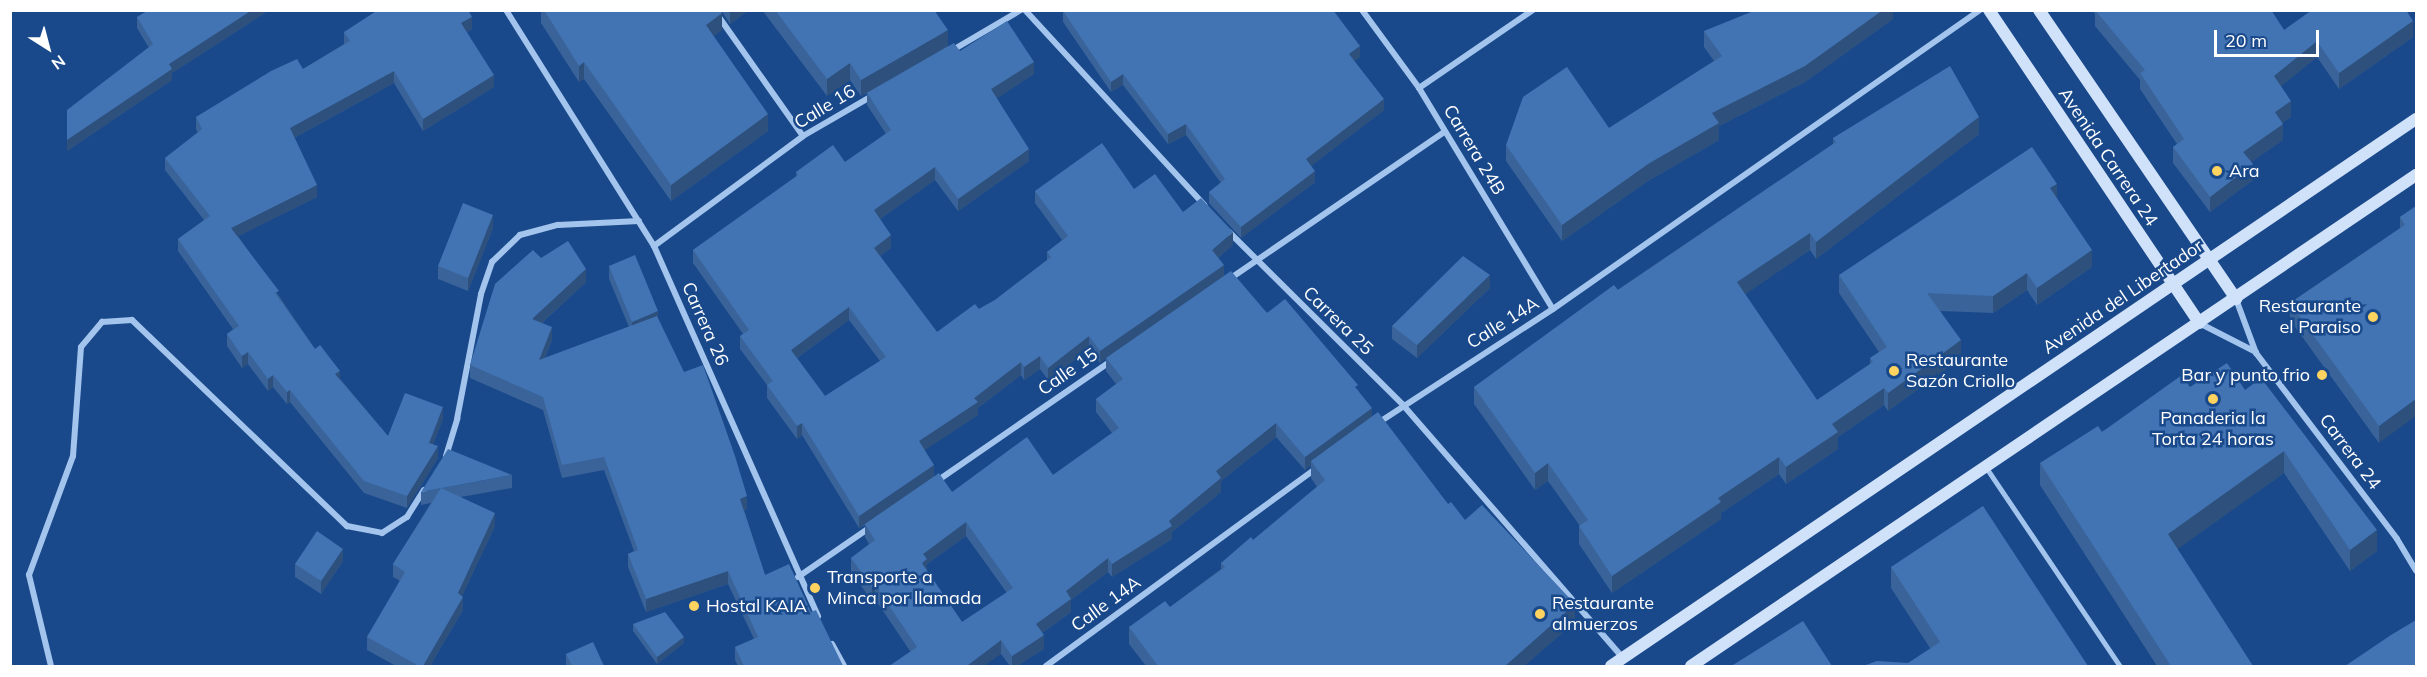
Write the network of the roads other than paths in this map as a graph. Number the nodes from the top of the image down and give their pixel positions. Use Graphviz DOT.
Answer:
graph roads {
  1 [pos="506,10"];
  2 [pos="714,10"];
  3 [pos="1023,10"];
  4 [pos="1362,10"];
  5 [pos="1533,10"];
  6 [pos="1980,10"];
  7 [pos="1989,10"];
  8 [pos="2039,10"];
  9 [pos="938,58"];
  10 [pos="1419,88"];
  11 [pos="876,94"];
  12 [pos="2416,119"];
  13 [pos="1444,132"];
  14 [pos="803,136"];
  15 [pos="2416,175"];
  16 [pos="1208,209"];
  17 [pos="639,221"];
  18 [pos="1223,226"];
  19 [pos="654,246"];
  20 [pos="2211,259"];
  21 [pos="1255,261"];
  22 [pos="2172,286"];
  23 [pos="1216,288"];
  24 [pos="2236,299"];
  25 [pos="1553,309"];
  26 [pos="2199,323"];
  27 [pos="2256,352"];
  28 [pos="1119,355"];
  29 [pos="1403,405"];
  30 [pos="1374,426"];
  31 [pos="1326,462"];
  32 [pos="440,465"];
  33 [pos="1986,467"];
  34 [pos="429,482"];
  35 [pos="925,490"];
  36 [pos="876,523"];
  37 [pos="2416,571"];
  38 [pos="798,577"];
  39 [pos="824,627"];
  40 [pos="829,637"];
  41 [pos="1623,658"];
  42 [pos="51,666"];
  43 [pos="844,666"];
  44 [pos="1046,666"];
  45 [pos="1611,666"];
  46 [pos="1691,666"];
  47 [pos="2120,666"];
  1 -- 17 [label="street, Carrera 26"];
  2 -- 14 [label="street"];
  3 -- 9 [label="street"];
  3 -- 16 [label="street"];
  4 -- 10 [label="street, Carrera 24B"];
  5 -- 10 [label="street"];
  6 -- 25 [label="street, Calle 14A"];
  7 -- 22 [label="main road, Avenida Carrera 24"];
  8 -- 20 [label="main road, Avenida Carrera 24"];
  10 -- 13 [label="street, Carrera 24B"];
  11 -- 14 [label="street, Calle 16"];
  12 -- 20 [label="main road, Avenida del Libertador"];
  13 -- 21 [label="street"];
  13 -- 25 [label="street, Carrera 24B"];
  14 -- 19 [label="street, Calle 16"];
  15 -- 24 [label="main road"];
  17 -- 19 [label="street, Carrera 26"];
  17 -- 32 [label="street"];
  18 -- 21 [label="street, Carrera 25"];
  19 -- 38 [label="street, Carrera 26"];
  20 -- 22 [label="main road, Avenida del Libertador"];
  20 -- 24 [label="main road, Avenida Carrera 24"];
  21 -- 23 [label="street"];
  21 -- 29 [label="street, Carrera 25"];
  22 -- 26 [label="main road, Avenida Carrera 24"];
  22 -- 41 [label="main road, Avenida del Libertador"];
  24 -- 26 [label="main road"];
  24 -- 27 [label="street, Carrera 24"];
  25 -- 29 [label="street, Calle 14A"];
  26 -- 27 [label="street, Carrera 24"];
  26 -- 33 [label="main road"];
  27 -- 37 [label="street, Carrera 24"];
  28 -- 35 [label="street, Calle 15"];
  29 -- 30 [label="street, Calle 14A"];
  29 -- 41 [label="street, Carrera 25"];
  31 -- 44 [label="street, Calle 14A"];
  33 -- 46 [label="main road"];
  33 -- 47 [label="lane"];
  34 -- 42 [label="street"];
  36 -- 38 [label="street"];
  38 -- 39 [label="street, Carrera 26"];
  40 -- 43 [label="street"];
  41 -- 45 [label="main road, Avenida del Libertador"];
}
